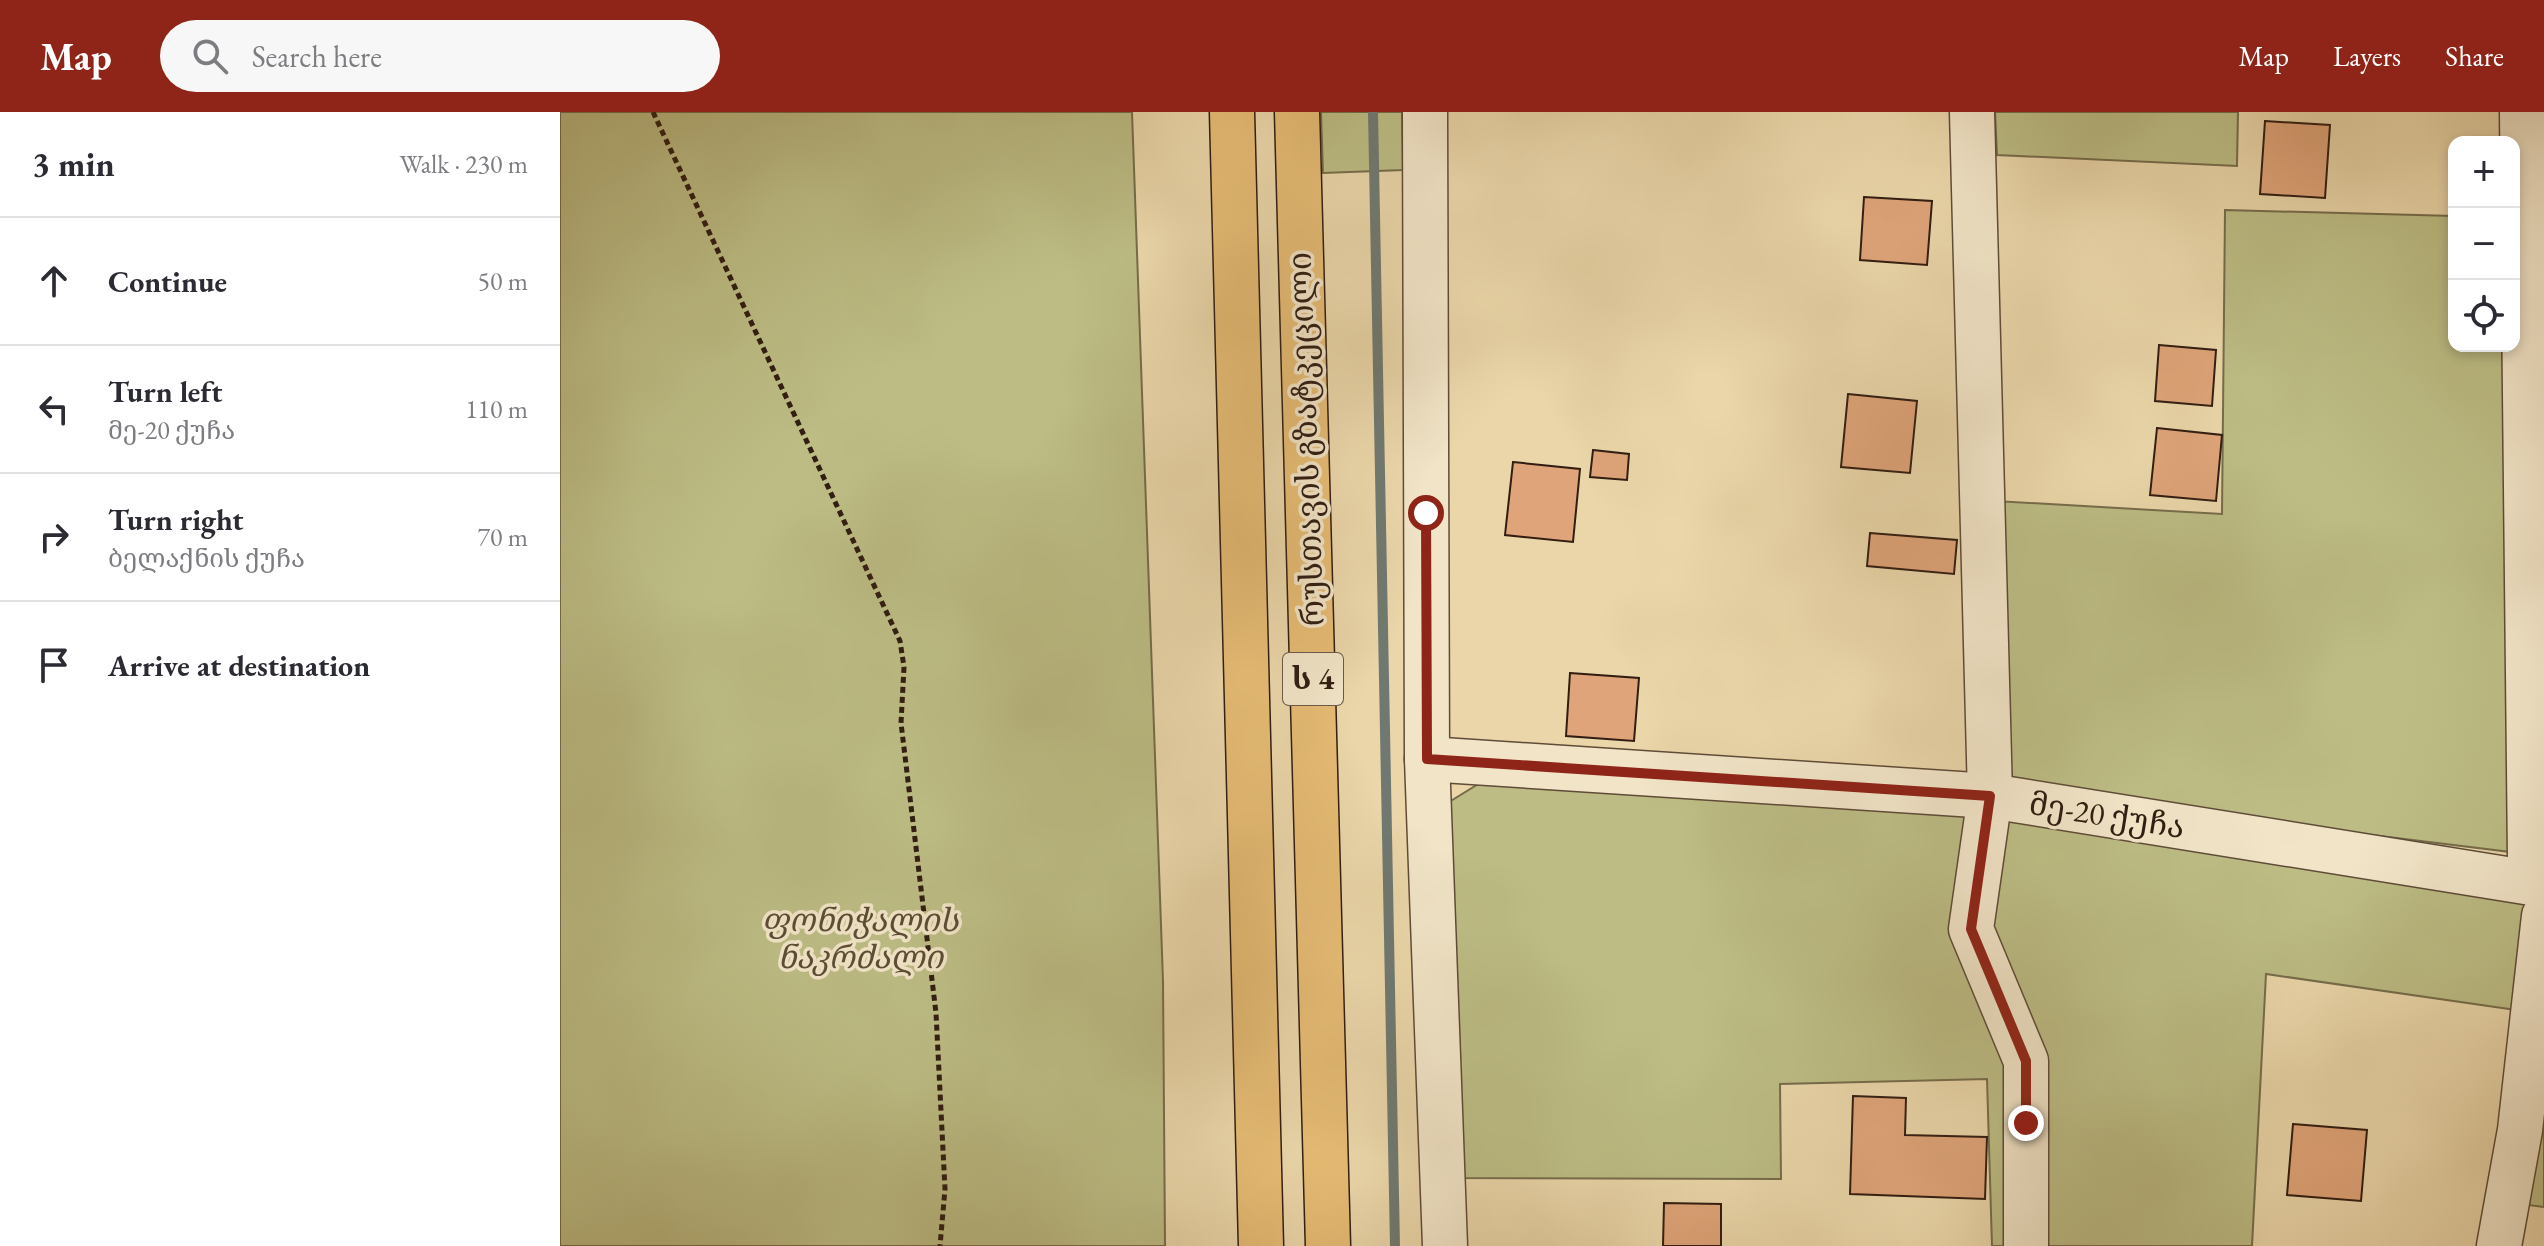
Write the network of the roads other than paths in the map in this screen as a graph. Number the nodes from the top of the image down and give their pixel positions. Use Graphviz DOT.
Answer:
graph roads {
  1 [pos="1232,112"];
  2 [pos="1297,112"];
  3 [pos="1425,112"];
  4 [pos="1972,112"];
  5 [pos="2522,112"];
  6 [pos="1427,759"];
  7 [pos="1990,796"];
  8 [pos="2544,883"];
  9 [pos="2544,916"];
  10 [pos="2544,1174"];
  11 [pos="1261,1246"];
  12 [pos="1328,1246"];
  13 [pos="1445,1246"];
  14 [pos="2026,1246"];
  15 [pos="2499,1246"];
  16 [pos="2518,1246"];
  1 -- 11 [label="highway, რუსთავის გზატკეცილი / ს 4"];
  2 -- 12 [label="highway, რუსთავის გზატკეცილი / ს 4"];
  3 -- 6 [label="street"];
  4 -- 7 [label="street"];
  5 -- 8 [label="street"];
  6 -- 7 [label="street, მე-20 ქუჩა"];
  6 -- 13 [label="street"];
  7 -- 8 [label="street, მე-20 ქუჩა"];
  7 -- 14 [label="street"];
  9 -- 15 [label="street"];
  10 -- 16 [label="street"];
}
